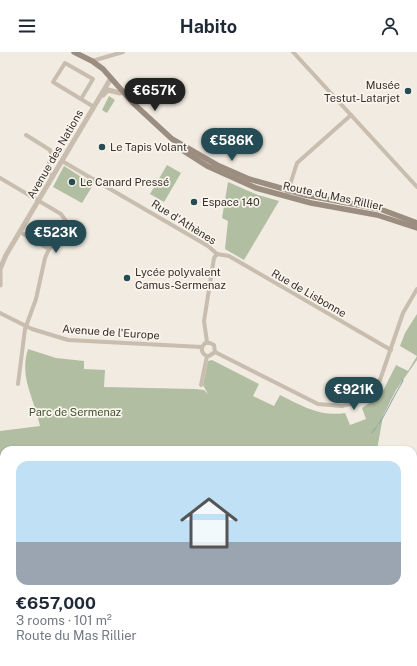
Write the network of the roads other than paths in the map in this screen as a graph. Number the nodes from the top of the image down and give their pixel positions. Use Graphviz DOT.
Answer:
graph roads {
  1 [pos="74,52"];
  2 [pos="123,52"];
  3 [pos="293,52"];
  4 [pos="94,63"];
  5 [pos="110,80"];
  6 [pos="120,93"];
  7 [pos="100,98"];
  8 [pos="81,99"];
  9 [pos="94,107"];
  10 [pos="351,115"];
  11 [pos="26,135"];
  12 [pos="62,161"];
  13 [pos="53,177"];
  14 [pos="0,178"];
  15 [pos="417,187"];
  16 [pos="288,190"];
  17 [pos="286,197"];
  18 [pos="39,200"];
  19 [pos="417,223"];
  20 [pos="417,228"];
  21 [pos="20,232"];
  22 [pos="49,249"];
  23 [pos="217,254"];
  24 [pos="0,285"];
  25 [pos="417,289"];
  26 [pos="417,295"];
  27 [pos="406,306"];
  28 [pos="0,313"];
  29 [pos="26,327"];
  30 [pos="207,342"];
  31 [pos="202,347"];
  32 [pos="391,350"];
  33 [pos="215,352"];
  34 [pos="207,356"];
  35 [pos="18,384"];
  36 [pos="201,385"];
  1 -- 4 [label="main road, Route du Mas Rillier"];
  2 -- 4 [label="street"];
  3 -- 10 [label="street"];
  4 -- 5 [label="main road, Route du Mas Rillier"];
  5 -- 6 [label="main road, Route du Mas Rillier"];
  5 -- 7 [label="street, Avenue des Nations"];
  5 -- 16 [label="main road, Route du Mas Rillier"];
  6 -- 7 [label="street"];
  6 -- 17 [label="main road, Route du Mas Rillier"];
  7 -- 9 [label="street, Avenue des Nations"];
  8 -- 8 [label="street"];
  8 -- 9 [label="street"];
  9 -- 12 [label="street, Avenue des Nations"];
  10 -- 15 [label="street"];
  10 -- 16 [label="street"];
  11 -- 13 [label="street"];
  12 -- 13 [label="street, Avenue des Nations"];
  12 -- 23 [label="street, Rue d'Athènes"];
  13 -- 18 [label="street, Avenue des Nations"];
  14 -- 18 [label="street"];
  16 -- 17 [label="street"];
  16 -- 19 [label="main road, Route du Mas Rillier"];
  17 -- 20 [label="main road, Route du Mas Rillier"];
  18 -- 21 [label="street, Avenue des Nations"];
  18 -- 22 [label="street"];
  21 -- 22 [label="street"];
  21 -- 24 [label="street, Avenue des Nations"];
  22 -- 29 [label="street"];
  23 -- 30 [label="street, Rue d'Athènes"];
  23 -- 32 [label="street, Rue de Lisbonne"];
  25 -- 27 [label="street"];
  26 -- 27 [label="street"];
  27 -- 32 [label="street"];
  28 -- 29 [label="street, Avenue de l'Europe"];
  29 -- 31 [label="street, Avenue de l'Europe"];
  29 -- 35 [label="street"];
  30 -- 31 [label="street"];
  30 -- 33 [label="street"];
  31 -- 34 [label="street"];
  32 -- 33 [label="street"];
  33 -- 34 [label="street"];
  34 -- 36 [label="street"];
}
